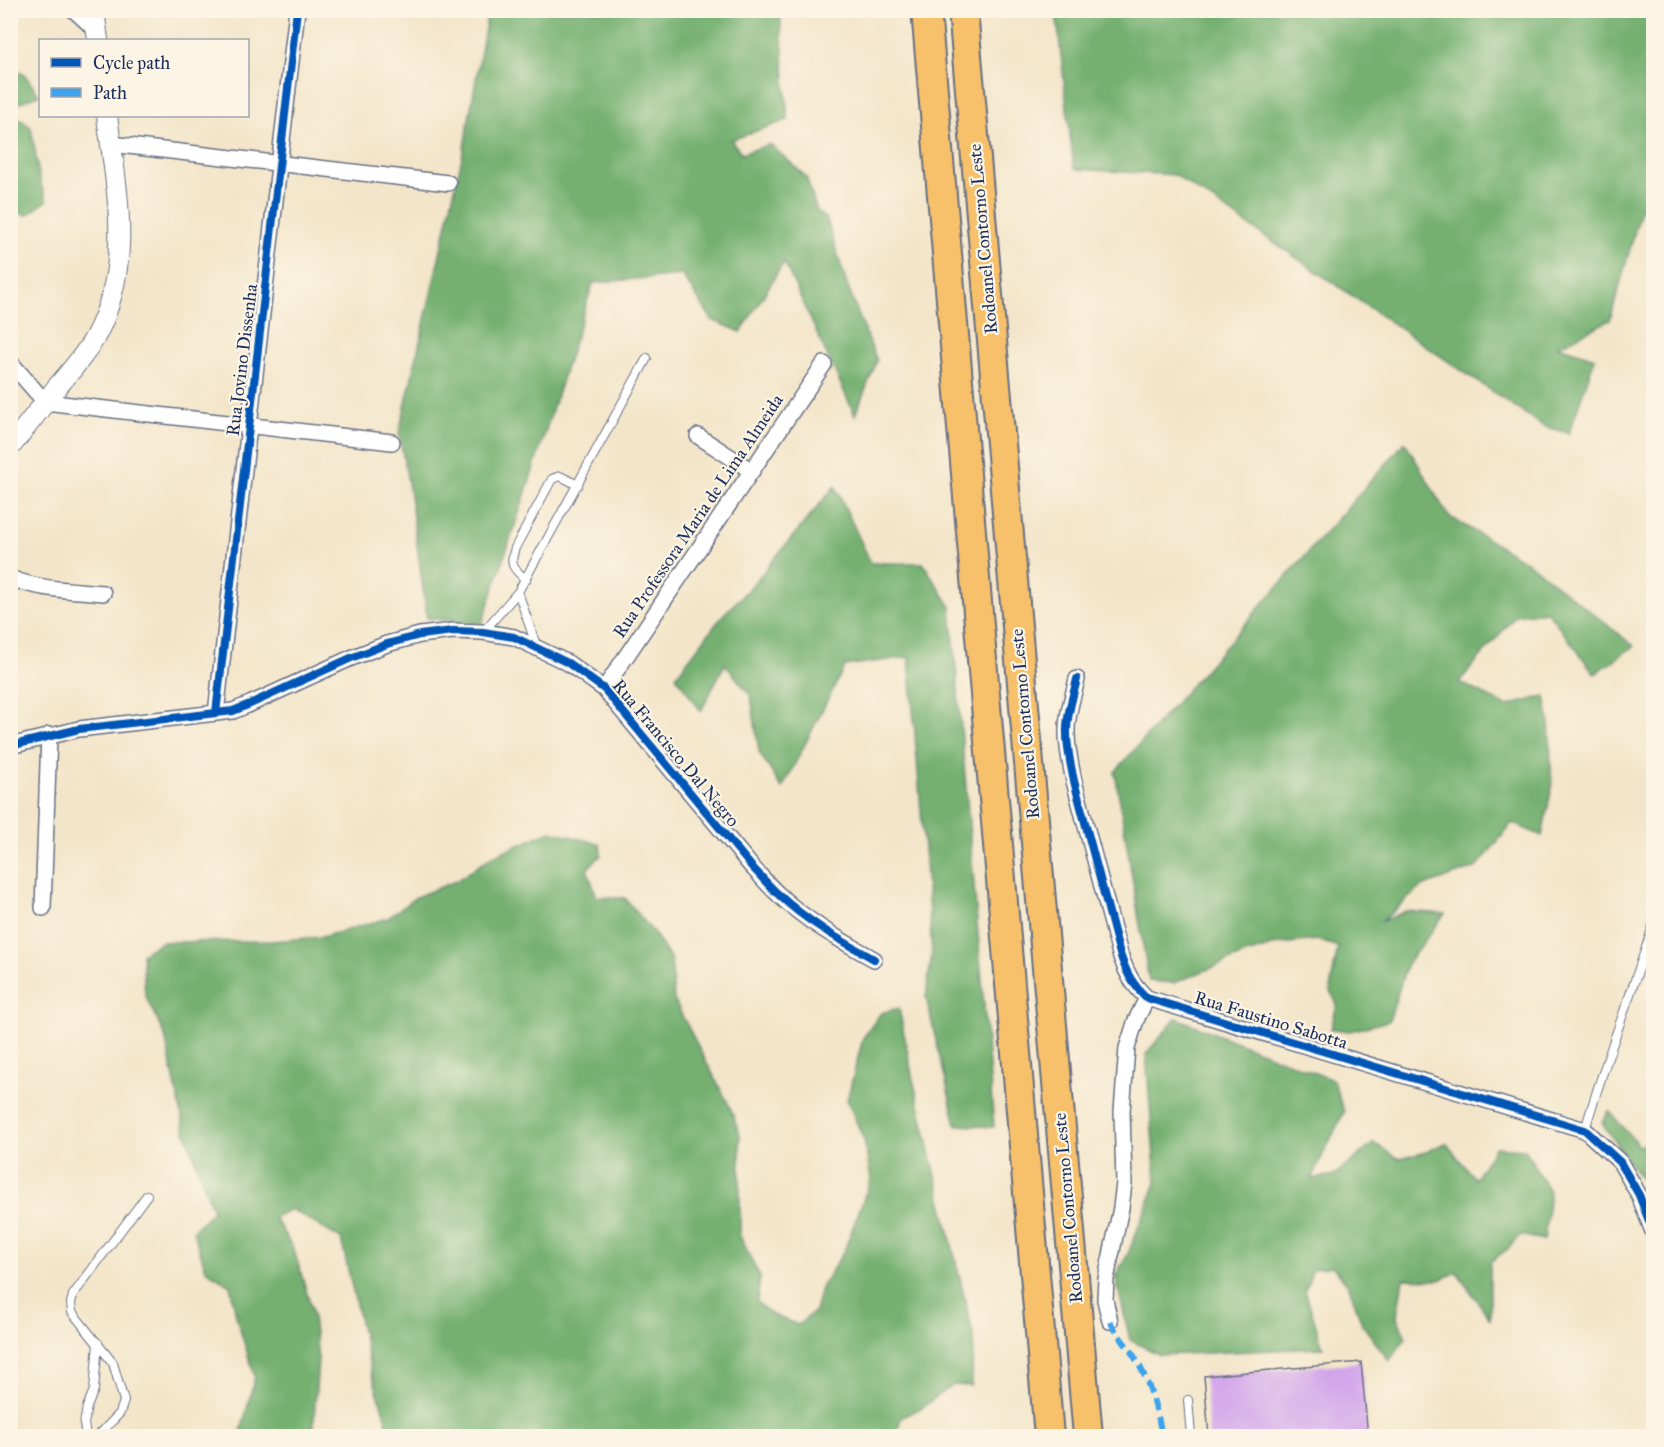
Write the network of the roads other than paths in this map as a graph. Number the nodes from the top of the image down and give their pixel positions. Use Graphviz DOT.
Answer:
graph roads {
  1 [pos="74,10"];
  2 [pos="94,10"];
  3 [pos="297,10"];
  4 [pos="926,10"];
  5 [pos="963,10"];
  6 [pos="97,36"];
  7 [pos="107,117"];
  8 [pos="111,144"];
  9 [pos="279,164"];
  10 [pos="448,183"];
  11 [pos="647,357"];
  12 [pos="10,362"];
  13 [pos="824,364"];
  14 [pos="45,402"];
  15 [pos="249,426"];
  16 [pos="698,436"];
  17 [pos="392,442"];
  18 [pos="10,447"];
  19 [pos="752,471"];
  20 [pos="578,485"];
  21 [pos="10,578"];
  22 [pos="526,580"];
  23 [pos="518,592"];
  24 [pos="104,593"];
  25 [pos="483,632"];
  26 [pos="537,648"];
  27 [pos="1077,679"];
  28 [pos="604,689"];
  29 [pos="216,713"];
  30 [pos="49,735"];
  31 [pos="10,746"];
  32 [pos="43,908"];
  33 [pos="1653,923"];
  34 [pos="874,959"];
  35 [pos="1147,998"];
  36 [pos="1586,1130"];
  37 [pos="147,1195"];
  38 [pos="1653,1234"];
  39 [pos="1110,1322"];
  40 [pos="98,1343"];
  41 [pos="1188,1400"];
  42 [pos="86,1437"];
  43 [pos="98,1437"];
  44 [pos="1049,1437"];
  45 [pos="1088,1437"];
  46 [pos="1191,1437"];
  1 -- 6 [label="street"];
  2 -- 6 [label="street"];
  3 -- 9 [label="street, Rua Jovino Dissenha"];
  4 -- 44 [label="highway, Rodoanel Contorno Leste"];
  5 -- 45 [label="highway, Rodoanel Contorno Leste"];
  7 -- 8 [label="street"];
  8 -- 9 [label="street"];
  8 -- 14 [label="street"];
  9 -- 10 [label="street"];
  9 -- 15 [label="street, Rua Jovino Dissenha"];
  11 -- 20 [label="lane"];
  12 -- 14 [label="street"];
  13 -- 19 [label="street, Rua Professora Maria de Lima Almeida"];
  14 -- 15 [label="street"];
  14 -- 18 [label="street"];
  15 -- 17 [label="street"];
  15 -- 29 [label="street, Rua Jovino Dissenha"];
  16 -- 19 [label="street"];
  19 -- 28 [label="street, Rua Professora Maria de Lima Almeida"];
  20 -- 22 [label="lane"];
  20 -- 22 [label="lane"];
  21 -- 24 [label="street"];
  22 -- 23 [label="lane"];
  23 -- 25 [label="lane"];
  23 -- 26 [label="lane"];
  25 -- 26 [label="street, Rua Francisco Dal Negro"];
  25 -- 29 [label="street, Rua Francisco Dal Negro"];
  26 -- 28 [label="street, Rua Francisco Dal Negro"];
  27 -- 35 [label="street"];
  28 -- 34 [label="street, Rua Francisco Dal Negro"];
  29 -- 30 [label="street, Rua Francisco Dal Negro"];
  30 -- 31 [label="street, Rua Francisco Dal Negro"];
  30 -- 32 [label="street"];
  33 -- 36 [label="lane"];
  35 -- 36 [label="street, Rua Faustino Sabotta"];
  35 -- 39 [label="street"];
  36 -- 38 [label="street, Rua Faustino Sabotta"];
  37 -- 40 [label="lane"];
  40 -- 42 [label="lane"];
  40 -- 43 [label="lane"];
  41 -- 46 [label="lane"];
}
